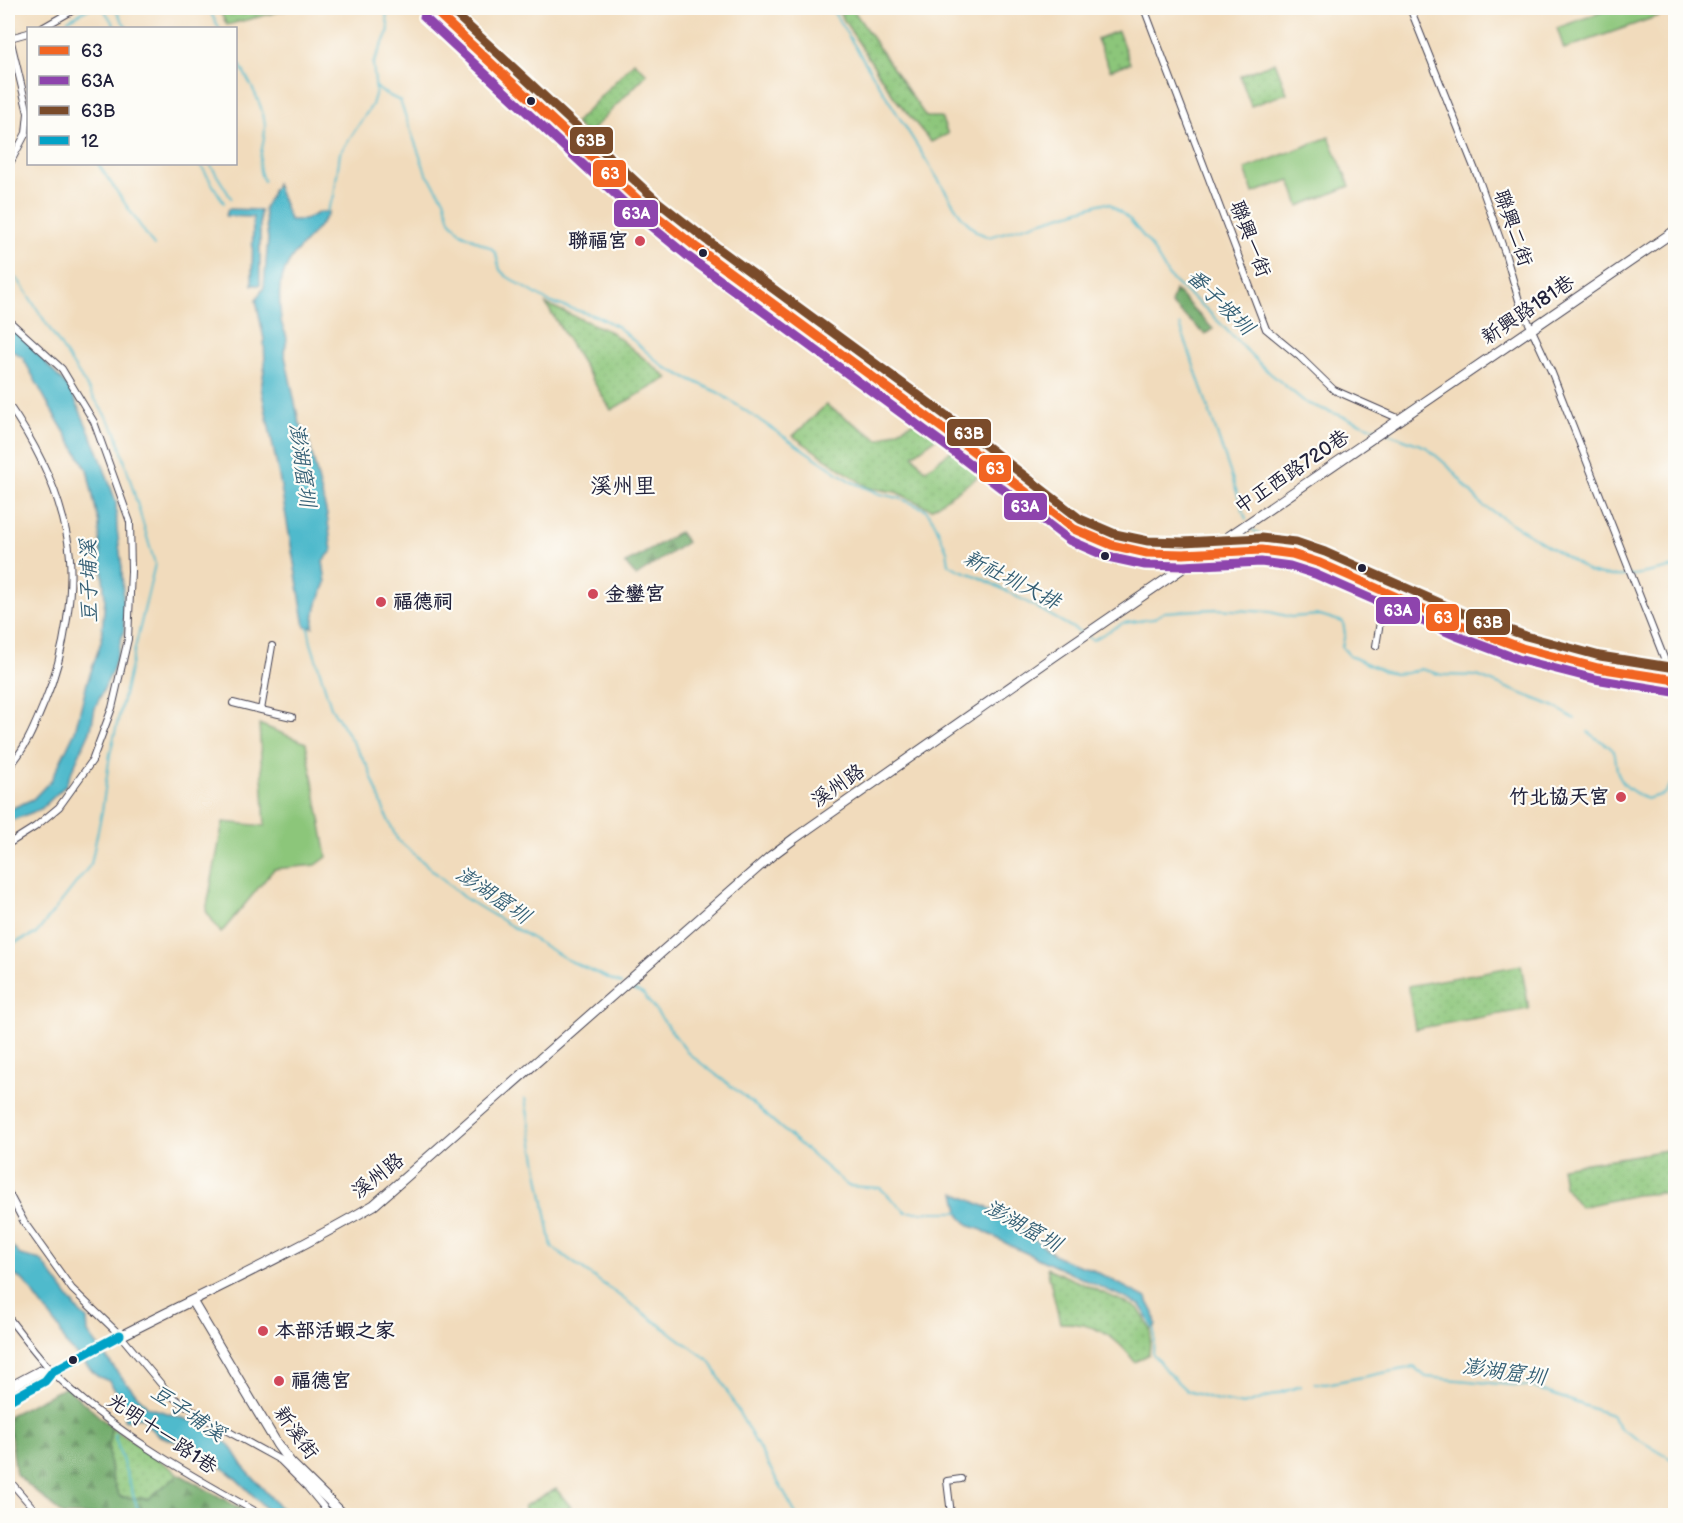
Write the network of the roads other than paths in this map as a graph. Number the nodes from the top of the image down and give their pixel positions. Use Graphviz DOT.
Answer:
graph roads {
  1 [pos="77,8"];
  2 [pos="432,8"];
  3 [pos="1144,8"];
  4 [pos="1410,8"];
  5 [pos="44,27"];
  6 [pos="27,33"];
  7 [pos="27,109"];
  8 [pos="27,123"];
  9 [pos="8,166"];
  10 [pos="1676,230"];
  11 [pos="8,320"];
  12 [pos="1533,329"];
  13 [pos="8,404"];
  14 [pos="1400,419"];
  15 [pos="1371,441"];
  16 [pos="1205,554"];
  17 [pos="1390,594"];
  18 [pos="272,646"];
  19 [pos="1376,646"];
  20 [pos="1672,680"];
  21 [pos="233,703"];
  22 [pos="261,710"];
  23 [pos="292,717"];
  24 [pos="8,768"];
  25 [pos="8,844"];
  26 [pos="8,1192"];
  27 [pos="192,1301"];
  28 [pos="8,1317"];
  29 [pos="120,1335"];
  30 [pos="53,1371"];
  31 [pos="8,1388"];
  32 [pos="8,1401"];
  33 [pos="280,1460"];
  34 [pos="290,1462"];
  35 [pos="8,1479"];
  36 [pos="962,1479"];
  37 [pos="951,1514"];
  38 [pos="40,1515"];
  39 [pos="259,1515"];
  40 [pos="331,1515"];
  41 [pos="344,1515"];
  1 -- 5 [label="street"];
  2 -- 16 [label="street"];
  3 -- 14 [label="street, 聯興一街"];
  4 -- 12 [label="street, 聯興二街"];
  6 -- 7 [label="street"];
  8 -- 9 [label="street"];
  10 -- 12 [label="street, 新興路181巷"];
  11 -- 25 [label="street"];
  12 -- 14 [label="street, 新興路181巷"];
  12 -- 20 [label="street, 聯興二街"];
  13 -- 24 [label="street"];
  14 -- 15 [label="street, 新興路181巷"];
  15 -- 16 [label="street, 中正西路720巷"];
  16 -- 17 [label="street"];
  16 -- 27 [label="street, 溪州路"];
  17 -- 19 [label="street"];
  17 -- 20 [label="street"];
  18 -- 22 [label="street"];
  21 -- 22 [label="street"];
  22 -- 23 [label="street"];
  26 -- 29 [label="street"];
  27 -- 29 [label="street, 溪州路"];
  27 -- 34 [label="street, 新溪街"];
  28 -- 30 [label="street, 光明十一路1巷"];
  29 -- 30 [label="street, 溪州路"];
  29 -- 33 [label="street"];
  30 -- 31 [label="street"];
  30 -- 32 [label="street"];
  30 -- 39 [label="street, 光明十一路1巷"];
  33 -- 34 [label="street"];
  33 -- 40 [label="street"];
  34 -- 41 [label="street, 新溪街"];
  35 -- 38 [label="street"];
  36 -- 37 [label="street"];
}
